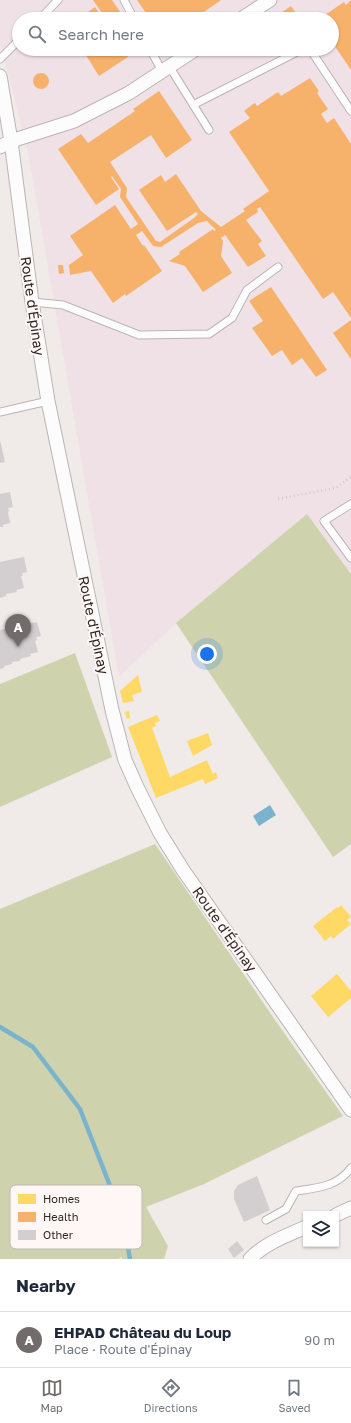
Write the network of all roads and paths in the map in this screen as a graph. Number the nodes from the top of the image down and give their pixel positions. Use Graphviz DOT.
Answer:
graph roads {
  1 [pos="58,0"];
  2 [pos="124,0"];
  3 [pos="270,0"];
  4 [pos="47,12"];
  5 [pos="130,12"];
  6 [pos="252,12"];
  7 [pos="12,47"];
  8 [pos="156,56"];
  9 [pos="186,56"];
  10 [pos="289,56"];
  11 [pos="315,56"];
  12 [pos="0,60"];
  13 [pos="166,69"];
  14 [pos="0,76"];
  15 [pos="193,105"];
  16 [pos="351,112"];
  17 [pos="209,130"];
  18 [pos="5,144"];
  19 [pos="278,267"];
  20 [pos="32,302"];
  21 [pos="48,401"];
  22 [pos="0,412"];
  23 [pos="351,477"];
  24 [pos="278,499"];
  25 [pos="351,504"];
  26 [pos="351,558"];
  27 [pos="351,1110"];
  28 [pos="351,1168"];
  29 [pos="351,1208"];
  30 [pos="339,1214"];
  31 [pos="266,1220"];
  32 [pos="303,1228"];
  33 [pos="250,1259"];
  1 -- 4 [label="lane"];
  2 -- 5 [label="lane"];
  3 -- 6 [label="street"];
  7 -- 12 [label="lane"];
  8 -- 13 [label="lane"];
  9 -- 13 [label="street"];
  10 -- 15 [label="lane"];
  11 -- 16 [label="lane"];
  13 -- 15 [label="lane"];
  13 -- 18 [label="street"];
  14 -- 18 [label="street, Route d'Épinay"];
  15 -- 17 [label="lane"];
  18 -- 20 [label="street, Route d'Épinay"];
  19 -- 20 [label="lane"];
  20 -- 21 [label="street, Route d'Épinay"];
  21 -- 22 [label="lane"];
  21 -- 27 [label="street, Route d'Épinay"];
  23 -- 24 [label="path"];
  25 -- 26 [label="lane"];
  28 -- 31 [label="lane"];
  29 -- 30 [label="street"];
  32 -- 33 [label="street"];
}
